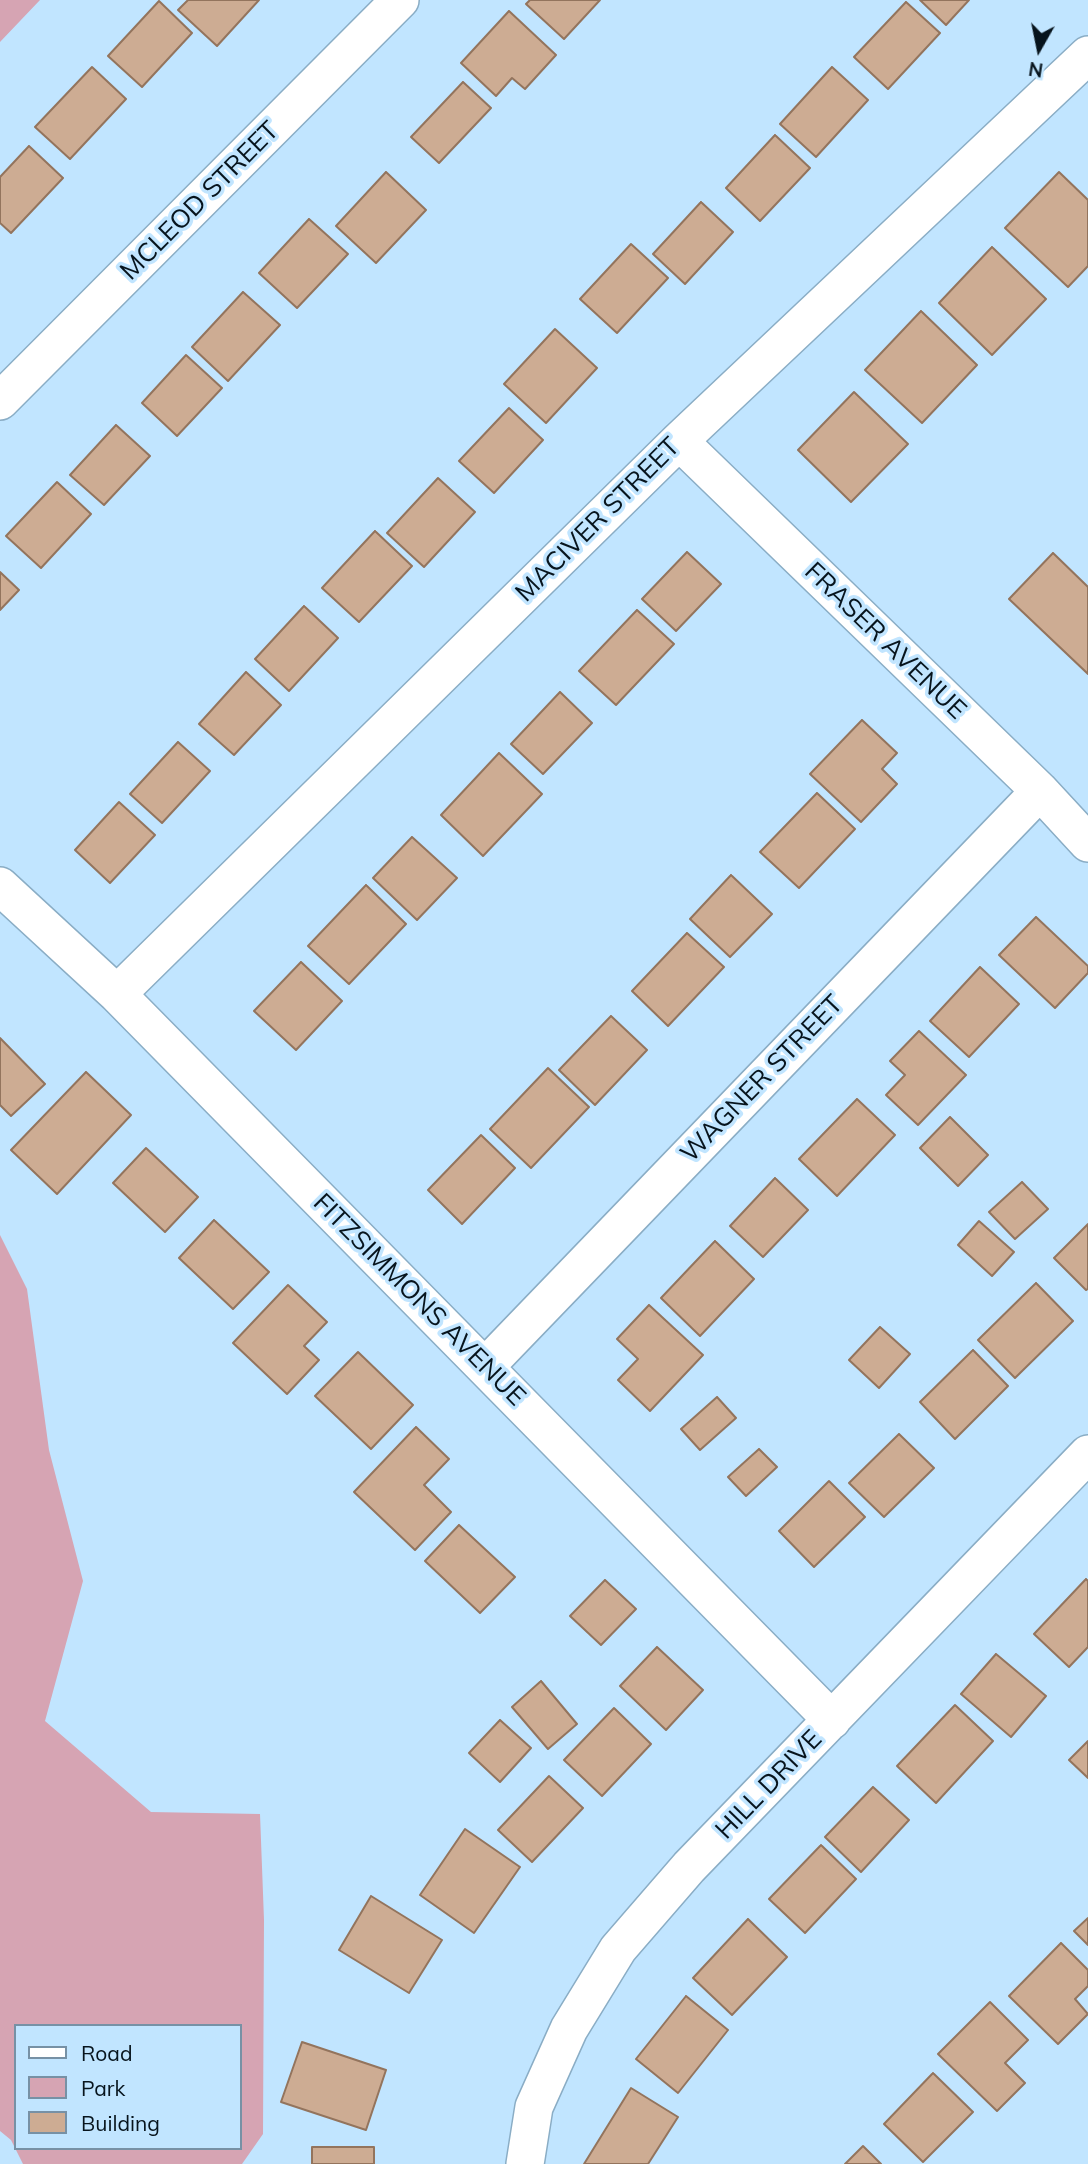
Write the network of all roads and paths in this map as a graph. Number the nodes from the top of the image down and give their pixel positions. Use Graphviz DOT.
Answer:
graph roads {
  1 [pos="400,0"];
  2 [pos="1088,55"];
  3 [pos="0,401"];
  4 [pos="679,441"];
  5 [pos="1040,791"];
  6 [pos="1088,842"];
  7 [pos="0,886"];
  8 [pos="117,994"];
  9 [pos="485,1367"];
  10 [pos="1088,1454"];
  11 [pos="832,1720"];
  12 [pos="525,2164"];
  1 -- 3 [label="street, MCLEOD STREET"];
  2 -- 4 [label="street, MACIVER STREET"];
  4 -- 5 [label="street, FRASER AVENUE"];
  4 -- 8 [label="street, MACIVER STREET"];
  5 -- 6 [label="street, FRASER AVENUE"];
  5 -- 9 [label="street, WAGNER STREET"];
  7 -- 8 [label="street, FITZSIMMONS AVENUE"];
  8 -- 9 [label="street, FITZSIMMONS AVENUE"];
  9 -- 11 [label="street, FITZSIMMONS AVENUE"];
  10 -- 11 [label="street, HILL DRIVE"];
  11 -- 12 [label="street, HILL DRIVE"];
}
